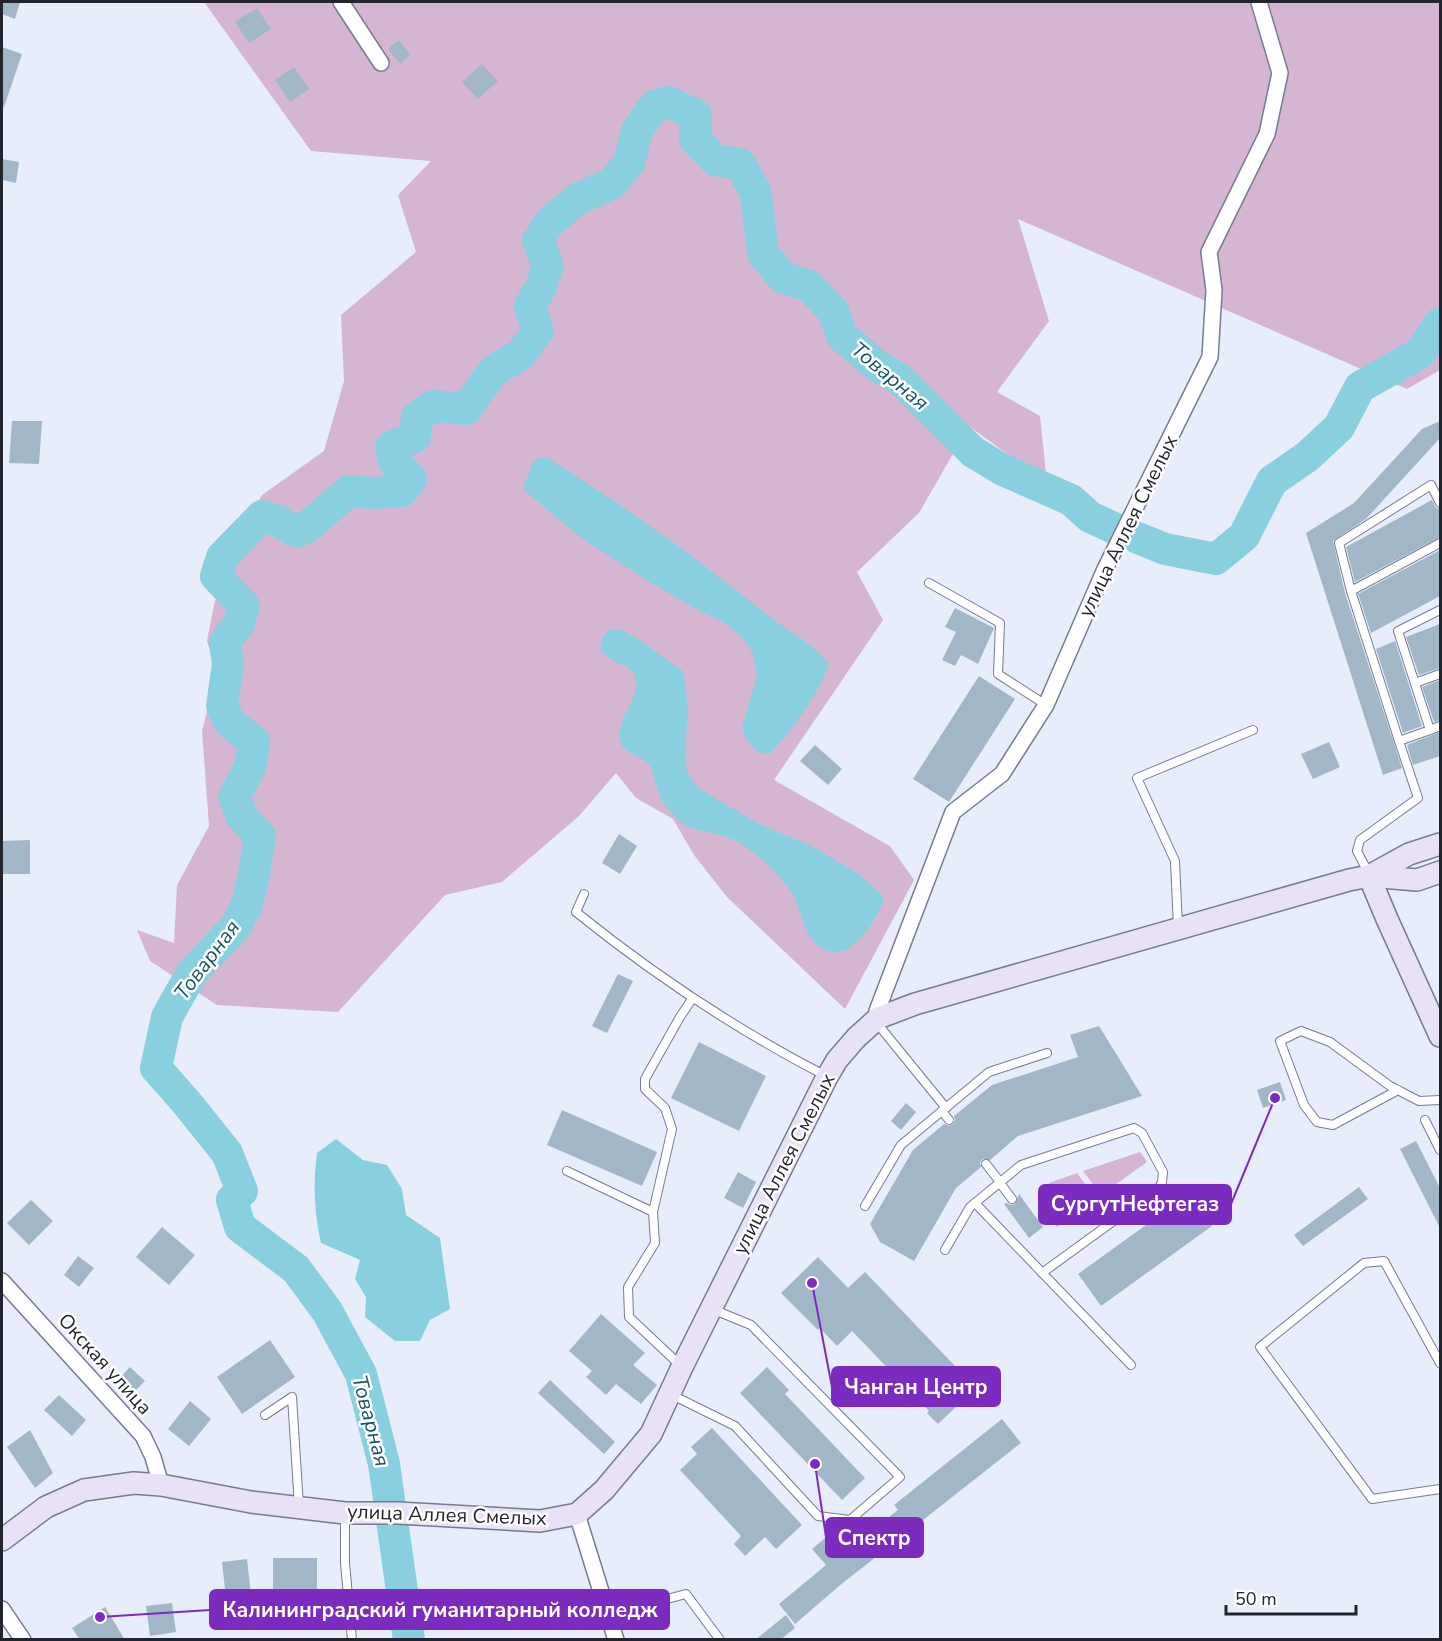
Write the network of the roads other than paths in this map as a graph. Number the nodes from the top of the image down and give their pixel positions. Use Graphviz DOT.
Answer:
graph roads {
  1 [pos="341,2"];
  2 [pos="1259,2"];
  3 [pos="381,63"];
  4 [pos="1440,503"];
  5 [pos="1440,543"];
  6 [pos="929,582"];
  7 [pos="1351,591"];
  8 [pos="1440,610"];
  9 [pos="1440,674"];
  10 [pos="1415,683"];
  11 [pos="1046,705"];
  12 [pos="1440,726"];
  13 [pos="1253,730"];
  14 [pos="1430,730"];
  15 [pos="1399,741"];
  16 [pos="1440,844"];
  17 [pos="1440,872"];
  18 [pos="1370,876"];
  19 [pos="584,894"];
  20 [pos="1178,928"];
  21 [pos="692,999"];
  22 [pos="876,1020"];
  23 [pos="1440,1036"];
  24 [pos="1047,1053"];
  25 [pos="827,1077"];
  26 [pos="1398,1090"];
  27 [pos="1440,1100"];
  28 [pos="944,1109"];
  29 [pos="949,1120"];
  30 [pos="1425,1120"];
  31 [pos="1440,1150"];
  32 [pos="986,1164"];
  33 [pos="567,1172"];
  34 [pos="1000,1182"];
  35 [pos="1012,1199"];
  36 [pos="975,1203"];
  37 [pos="866,1206"];
  38 [pos="654,1212"];
  39 [pos="945,1250"];
  40 [pos="1042,1273"];
  41 [pos="2,1281"];
  42 [pos="711,1309"];
  43 [pos="1440,1363"];
  44 [pos="1131,1365"];
  45 [pos="682,1366"];
  46 [pos="670,1394"];
  47 [pos="265,1415"];
  48 [pos="161,1485"];
  49 [pos="1440,1489"];
  50 [pos="299,1507"];
  51 [pos="345,1513"];
  52 [pos="577,1514"];
  53 [pos="2,1540"];
  54 [pos="2,1609"];
  55 [pos="610,1614"];
  56 [pos="23,1640"];
  57 [pos="352,1640"];
  58 [pos="616,1640"];
  59 [pos="720,1640"];
  1 -- 3 [label="street"];
  2 -- 11 [label="street, улица Аллея Смелых"];
  4 -- 7 [label="lane"];
  5 -- 7 [label="lane"];
  6 -- 11 [label="lane"];
  7 -- 15 [label="lane"];
  8 -- 10 [label="lane"];
  9 -- 10 [label="lane"];
  10 -- 14 [label="lane"];
  11 -- 22 [label="street, улица Аллея Смелых"];
  12 -- 14 [label="lane"];
  13 -- 20 [label="lane"];
  14 -- 15 [label="lane"];
  15 -- 18 [label="lane"];
  16 -- 18 [label="main road, улица Аллея Смелых"];
  17 -- 18 [label="main road"];
  18 -- 20 [label="main road, улица Аллея Смелых"];
  18 -- 23 [label="main road"];
  19 -- 21 [label="lane"];
  20 -- 22 [label="main road, улица Аллея Смелых"];
  21 -- 25 [label="lane"];
  21 -- 38 [label="lane"];
  22 -- 25 [label="main road, улица Аллея Смелых"];
  22 -- 28 [label="lane"];
  24 -- 28 [label="lane"];
  25 -- 42 [label="main road, улица Аллея Смелых"];
  26 -- 26 [label="lane"];
  26 -- 27 [label="lane"];
  28 -- 29 [label="lane"];
  28 -- 37 [label="lane"];
  30 -- 31 [label="lane"];
  32 -- 34 [label="lane"];
  33 -- 38 [label="lane"];
  34 -- 35 [label="lane"];
  34 -- 36 [label="lane"];
  34 -- 40 [label="lane"];
  36 -- 39 [label="lane"];
  36 -- 40 [label="lane"];
  38 -- 45 [label="lane"];
  40 -- 44 [label="lane"];
  41 -- 48 [label="street, Окская улица"];
  42 -- 45 [label="main road, улица Аллея Смелых"];
  42 -- 46 [label="lane"];
  43 -- 49 [label="lane"];
  45 -- 46 [label="main road, улица Аллея Смелых"];
  46 -- 52 [label="main road, улица Аллея Смелых"];
  47 -- 50 [label="lane"];
  48 -- 50 [label="main road, улица Аллея Смелых"];
  48 -- 53 [label="main road, улица Аллея Смелых"];
  50 -- 51 [label="main road, улица Аллея Смелых"];
  51 -- 52 [label="main road, улица Аллея Смелых"];
  51 -- 57 [label="lane"];
  52 -- 55 [label="street"];
  54 -- 56 [label="street"];
  55 -- 58 [label="street"];
  55 -- 59 [label="lane"];
}
